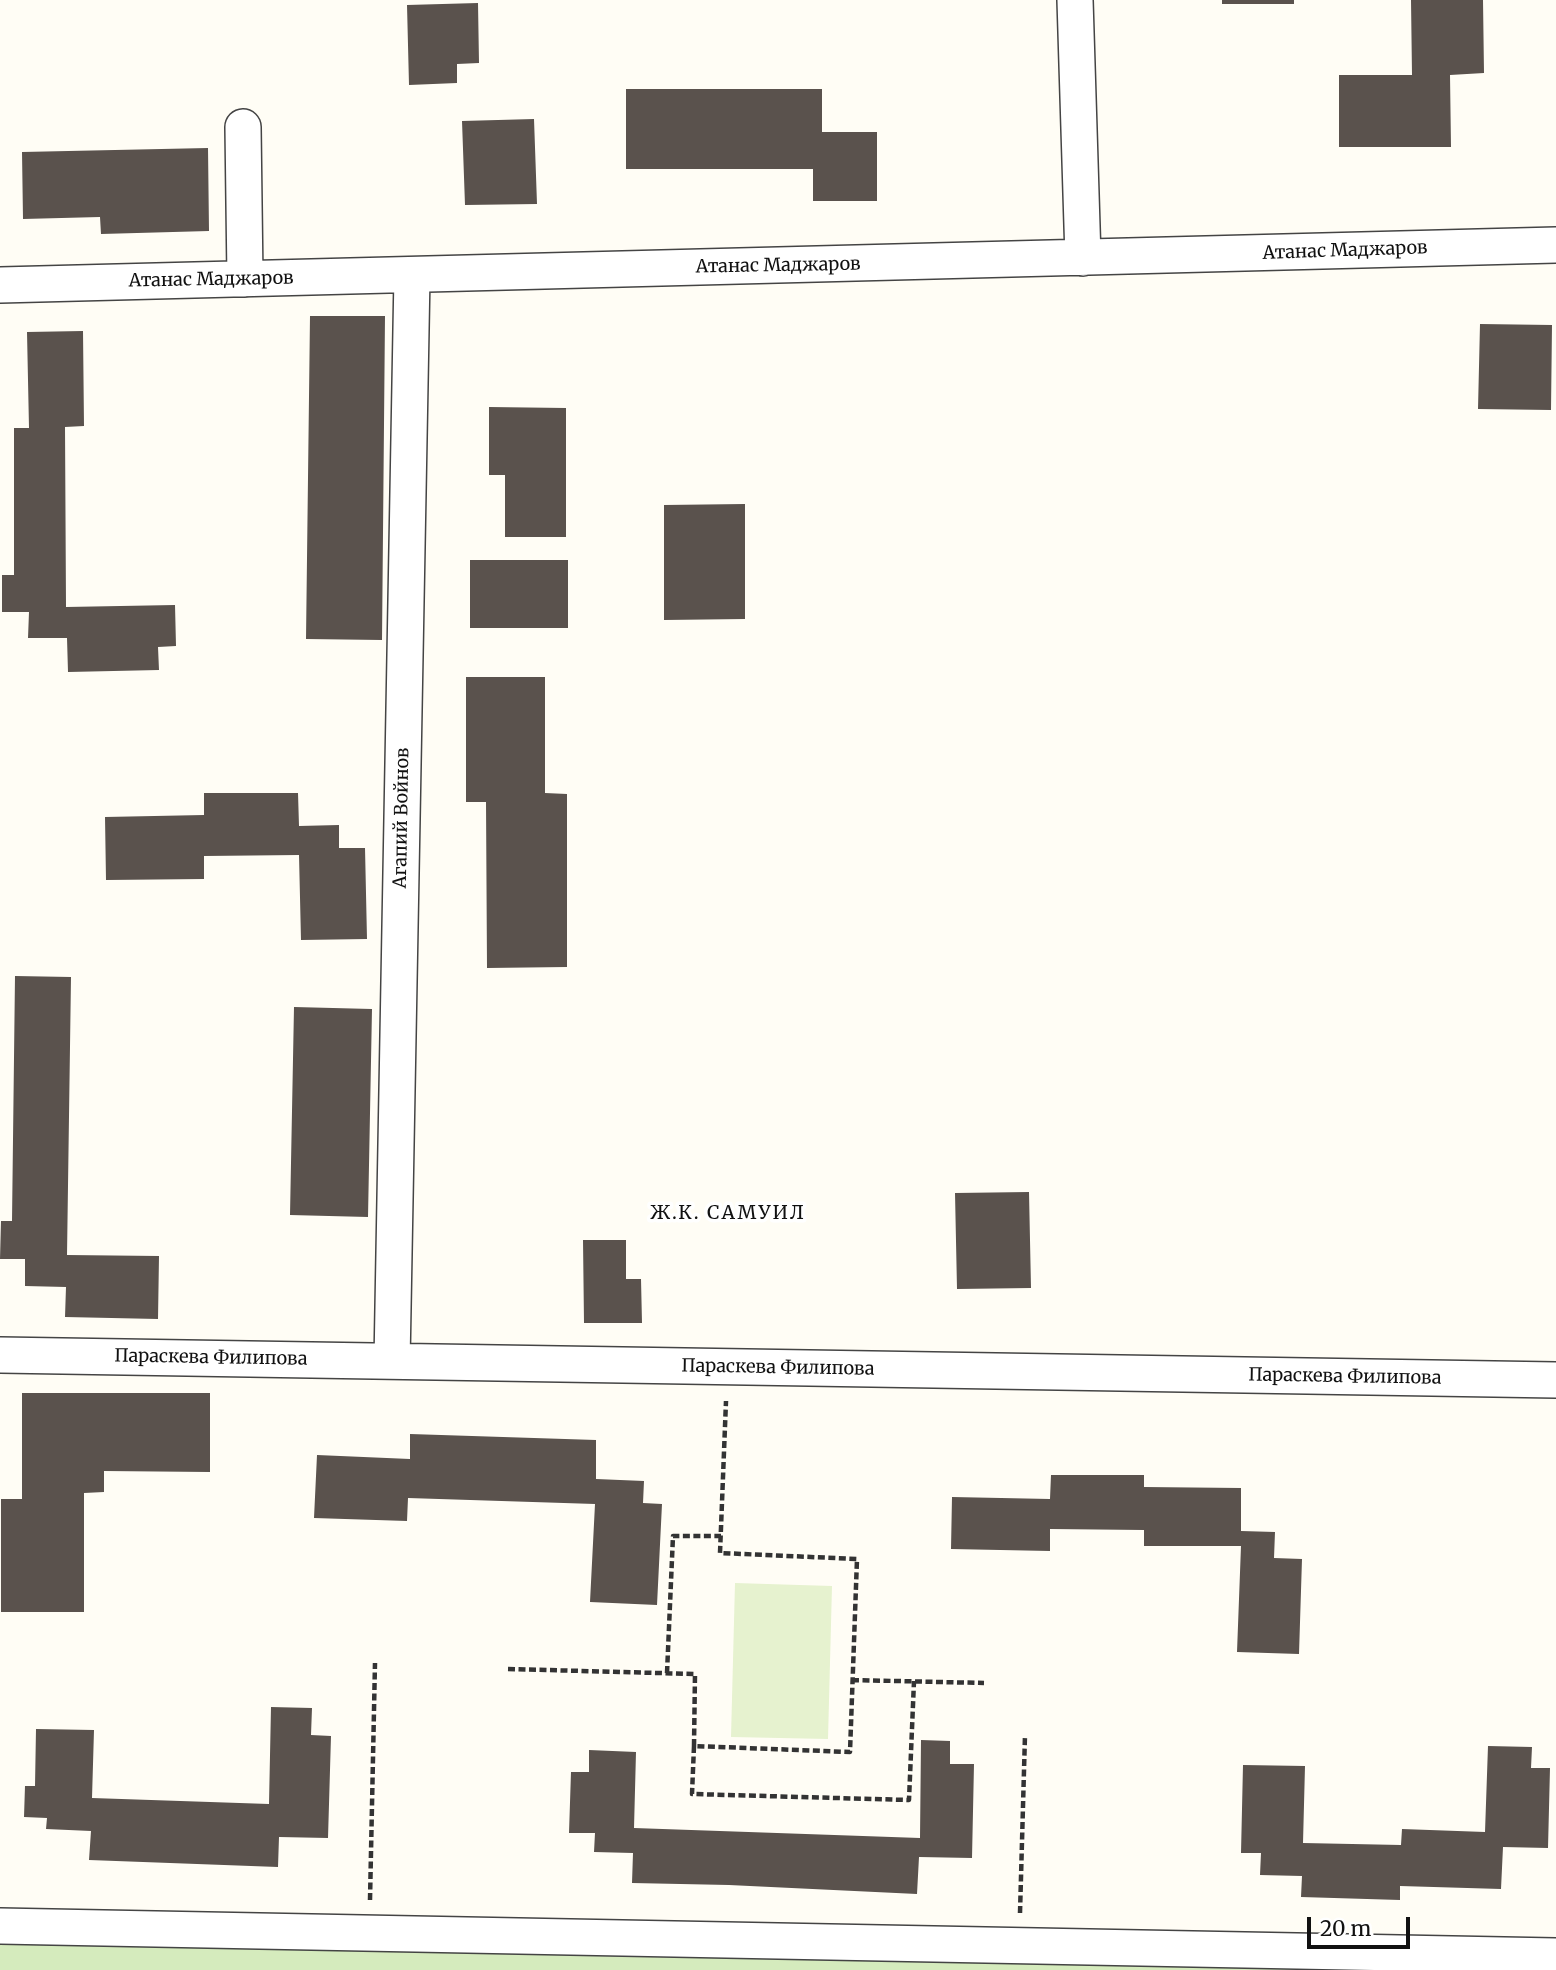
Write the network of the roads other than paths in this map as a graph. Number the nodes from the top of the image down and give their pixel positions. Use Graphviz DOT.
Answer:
graph roads {
  1 [pos="1075,0"];
  2 [pos="243,127"];
  3 [pos="1556,245"];
  4 [pos="1083,258"];
  5 [pos="412,275"];
  6 [pos="245,279"];
  7 [pos="0,285"];
  8 [pos="0,1355"];
  9 [pos="392,1361"];
  10 [pos="1556,1380"];
  11 [pos="0,1926"];
  12 [pos="1556,1956"];
  1 -- 4 [label="street"];
  2 -- 6 [label="street"];
  3 -- 4 [label="street, Атанас Маджаров"];
  4 -- 5 [label="street, Атанас Маджаров"];
  5 -- 6 [label="street, Атанас Маджаров"];
  5 -- 9 [label="street, Агапий Войнов"];
  6 -- 7 [label="street, Атанас Маджаров"];
  8 -- 9 [label="street, Параскева Филипова"];
  9 -- 10 [label="street, Параскева Филипова"];
  11 -- 12 [label="street"];
}
